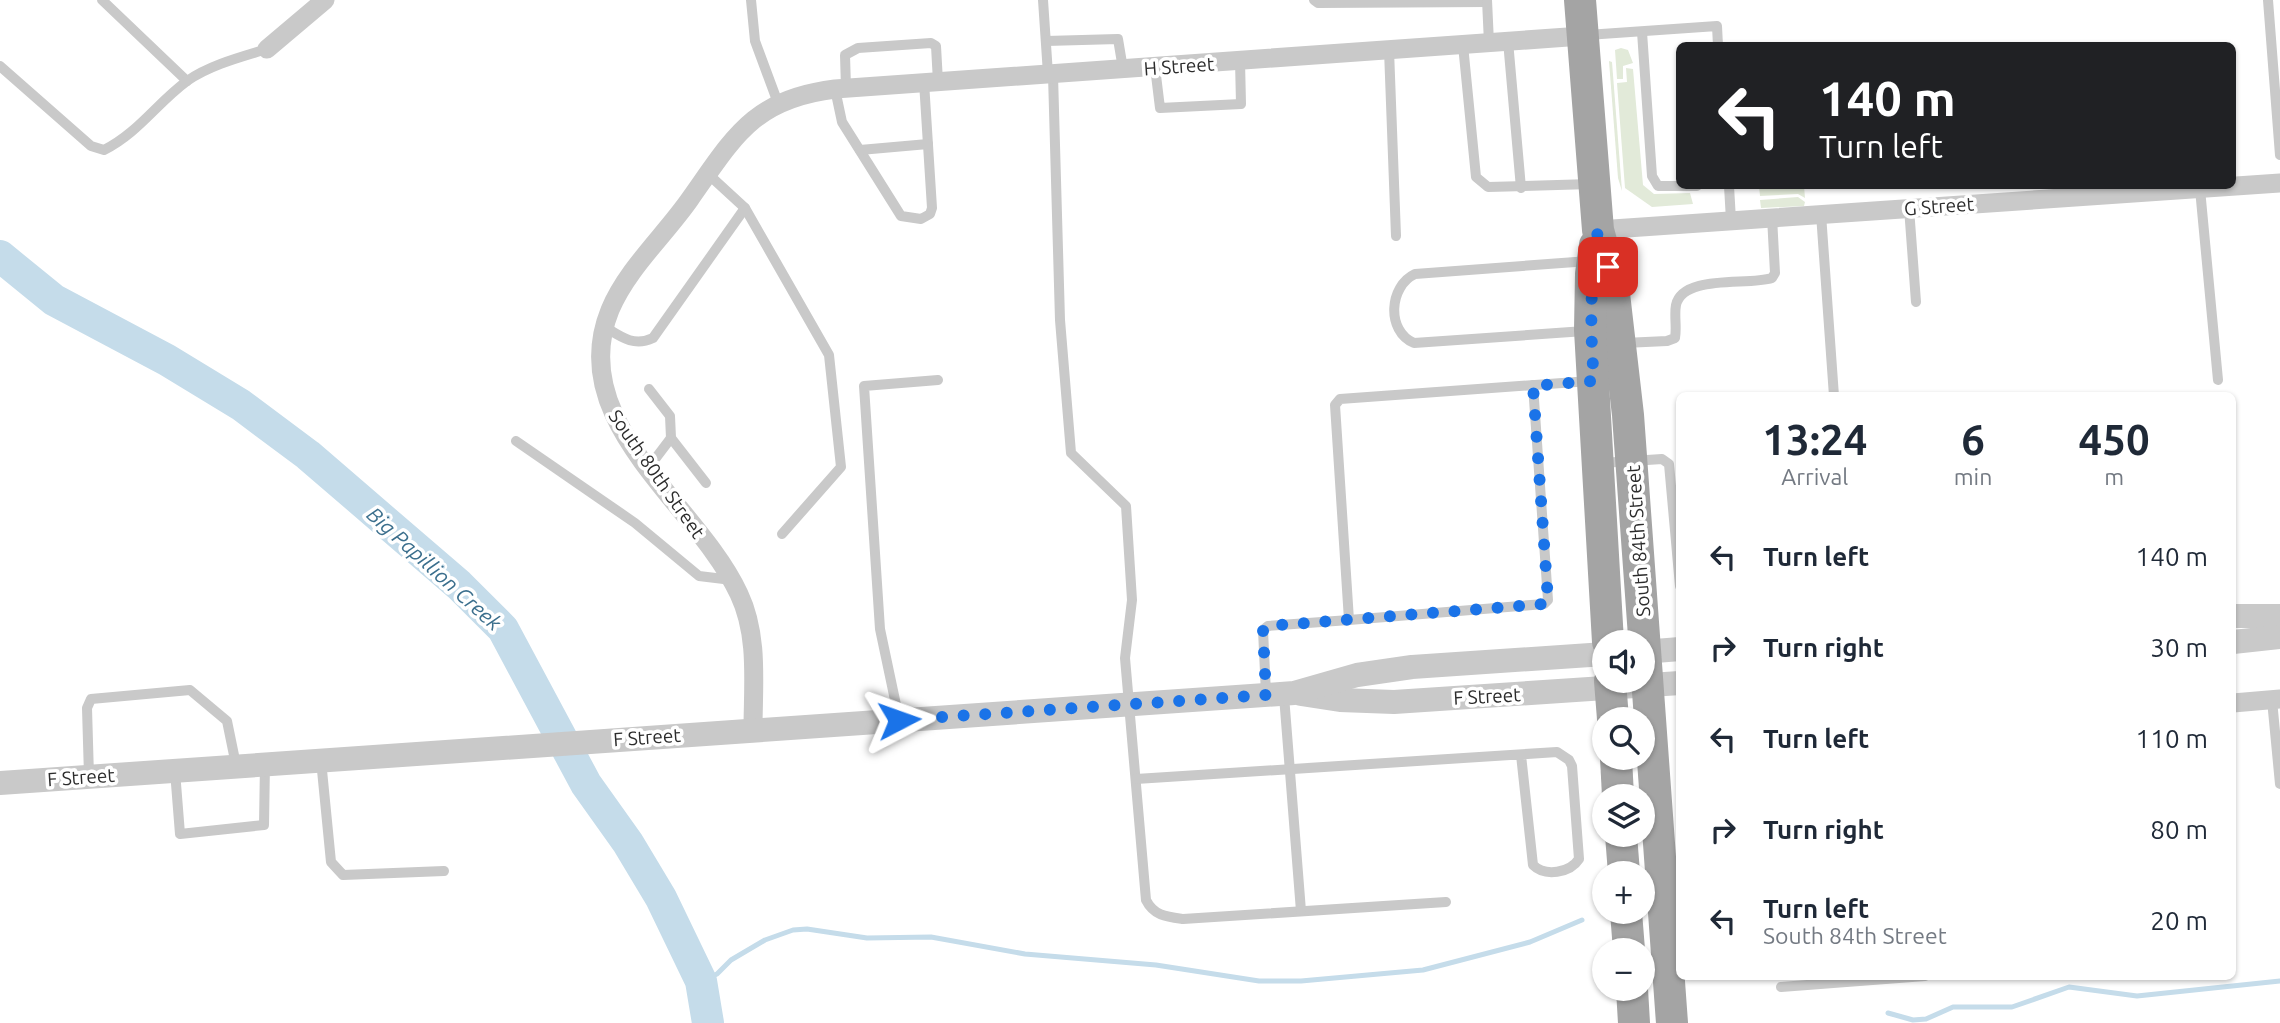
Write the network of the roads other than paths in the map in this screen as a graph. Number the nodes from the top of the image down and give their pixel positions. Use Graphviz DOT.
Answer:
graph roads {
  1 [pos="102,0"];
  2 [pos="325,0"];
  3 [pos="751,0"];
  4 [pos="1043,0"];
  5 [pos="1314,0"];
  6 [pos="1580,0"];
  7 [pos="2268,0"];
  8 [pos="1487,1"];
  9 [pos="1642,32"];
  10 [pos="1582,36"];
  11 [pos="1046,41"];
  12 [pos="1499,42"];
  13 [pos="1718,42"];
  14 [pos="1463,45"];
  15 [pos="267,48"];
  16 [pos="1388,50"];
  17 [pos="1240,61"];
  18 [pos="0,66"];
  19 [pos="1155,67"];
  20 [pos="1123,70"];
  21 [pos="1051,75"];
  22 [pos="187,81"];
  23 [pos="931,82"];
  24 [pos="840,88"];
  25 [pos="778,103"];
  26 [pos="928,144"];
  27 [pos="860,150"];
  28 [pos="2280,155"];
  29 [pos="708,174"];
  30 [pos="2280,183"];
  31 [pos="1594,184"];
  32 [pos="2236,186"];
  33 [pos="1676,187"];
  34 [pos="1521,188"];
  35 [pos="1728,189"];
  36 [pos="2200,189"];
  37 [pos="745,208"];
  38 [pos="1909,208"];
  39 [pos="1821,214"];
  40 [pos="1772,218"];
  41 [pos="1731,220"];
  42 [pos="1598,230"];
  43 [pos="1396,236"];
  44 [pos="1593,260"];
  45 [pos="1916,302"];
  46 [pos="605,327"];
  47 [pos="1590,330"];
  48 [pos="1621,344"];
  49 [pos="938,380"];
  50 [pos="2218,380"];
  51 [pos="1594,381"];
  52 [pos="1533,386"];
  53 [pos="649,389"];
  54 [pos="1834,392"];
  55 [pos="671,438"];
  56 [pos="516,441"];
  57 [pos="1632,460"];
  58 [pos="1598,463"];
  59 [pos="649,467"];
  60 [pos="706,482"];
  61 [pos="1676,508"];
  62 [pos="782,534"];
  63 [pos="733,580"];
  64 [pos="2236,616"];
  65 [pos="2280,616"];
  66 [pos="1349,620"];
  67 [pos="1607,630"];
  68 [pos="1643,630"];
  69 [pos="2280,637"];
  70 [pos="2236,642"];
  71 [pos="1676,649"];
  72 [pos="1655,651"];
  73 [pos="1592,655"];
  74 [pos="1676,683"];
  75 [pos="1655,685"];
  76 [pos="1592,686"];
  77 [pos="1649,693"];
  78 [pos="1281,694"];
  79 [pos="2276,700"];
  80 [pos="2236,703"];
  81 [pos="1129,704"];
  82 [pos="899,720"];
  83 [pos="754,730"];
  84 [pos="1521,755"];
  85 [pos="321,759"];
  86 [pos="265,763"];
  87 [pos="236,765"];
  88 [pos="175,770"];
  89 [pos="1290,770"];
  90 [pos="89,776"];
  91 [pos="1136,779"];
  92 [pos="0,783"];
  93 [pos="2280,784"];
  94 [pos="444,871"];
  95 [pos="1446,902"];
  96 [pos="1301,911"];
  97 [pos="1873,980"];
  98 [pos="1781,987"];
  99 [pos="1633,1001"];
  100 [pos="1634,1023"];
  101 [pos="1672,1023"];
  1 -- 22 [label="lane"];
  2 -- 15 [label="street"];
  3 -- 25 [label="lane"];
  4 -- 11 [label="lane"];
  5 -- 8 [label="lane"];
  6 -- 10 [label="main road, South 84th Street"];
  7 -- 28 [label="lane"];
  8 -- 12 [label="lane"];
  9 -- 10 [label="lane"];
  9 -- 13 [label="lane"];
  9 -- 33 [label="lane"];
  10 -- 12 [label="street, H Street"];
  10 -- 31 [label="main road, South 84th Street"];
  11 -- 20 [label="lane"];
  11 -- 21 [label="lane"];
  12 -- 14 [label="street, H Street"];
  12 -- 34 [label="lane"];
  14 -- 16 [label="street, H Street"];
  14 -- 34 [label="lane"];
  15 -- 22 [label="lane"];
  16 -- 17 [label="street, H Street"];
  16 -- 43 [label="lane"];
  17 -- 19 [label="street, H Street"];
  17 -- 19 [label="lane"];
  18 -- 22 [label="lane"];
  19 -- 20 [label="street, H Street"];
  20 -- 21 [label="street, H Street"];
  21 -- 23 [label="street, H Street"];
  21 -- 81 [label="lane"];
  23 -- 24 [label="street, H Street"];
  23 -- 24 [label="lane"];
  23 -- 26 [label="lane"];
  24 -- 25 [label="street, H Street"];
  24 -- 27 [label="lane"];
  25 -- 29 [label="street, South 80th Street"];
  26 -- 27 [label="lane"];
  26 -- 27 [label="lane"];
  29 -- 37 [label="lane"];
  29 -- 46 [label="street, South 80th Street"];
  30 -- 32 [label="street, G Street"];
  31 -- 34 [label="lane"];
  31 -- 42 [label="main road, South 84th Street"];
  35 -- 41 [label="lane"];
  36 -- 38 [label="street, G Street"];
  36 -- 50 [label="lane"];
  37 -- 46 [label="lane"];
  37 -- 62 [label="lane"];
  38 -- 39 [label="street, G Street"];
  38 -- 45 [label="lane"];
  39 -- 40 [label="street, G Street"];
  39 -- 54 [label="lane"];
  40 -- 41 [label="street, G Street"];
  40 -- 48 [label="lane"];
  41 -- 42 [label="street, G Street"];
  42 -- 44 [label="main road, South 84th Street"];
  42 -- 48 [label="main road, South 84th Street"];
  44 -- 47 [label="main road, South 84th Street"];
  44 -- 47 [label="lane"];
  46 -- 59 [label="street, South 80th Street"];
  47 -- 51 [label="main road, South 84th Street"];
  48 -- 57 [label="main road, South 84th Street"];
  49 -- 82 [label="lane"];
  51 -- 52 [label="lane"];
  51 -- 58 [label="main road, South 84th Street"];
  52 -- 66 [label="lane"];
  52 -- 66 [label="lane"];
  53 -- 55 [label="lane"];
  55 -- 59 [label="lane"];
  55 -- 60 [label="lane"];
  56 -- 63 [label="lane"];
  57 -- 58 [label="lane"];
  57 -- 61 [label="lane"];
  57 -- 68 [label="main road, South 84th Street"];
  58 -- 67 [label="main road, South 84th Street"];
  59 -- 63 [label="street, South 80th Street"];
  63 -- 83 [label="street, South 80th Street"];
  64 -- 65 [label="street"];
  66 -- 78 [label="lane"];
  69 -- 70 [label="street"];
  71 -- 72 [label="street"];
  73 -- 78 [label="street, F Street"];
  74 -- 75 [label="street, F Street"];
  76 -- 78 [label="street, F Street"];
  77 -- 101 [label="main road, South 84th Street"];
  78 -- 81 [label="street, F Street"];
  78 -- 89 [label="lane"];
  79 -- 80 [label="street"];
  79 -- 93 [label="lane"];
  81 -- 82 [label="street, F Street"];
  81 -- 91 [label="lane"];
  82 -- 83 [label="street, F Street"];
  83 -- 85 [label="street, F Street"];
  84 -- 84 [label="lane"];
  84 -- 89 [label="lane"];
  85 -- 86 [label="street, F Street"];
  85 -- 94 [label="lane"];
  86 -- 87 [label="street, F Street"];
  86 -- 88 [label="lane"];
  87 -- 88 [label="street, F Street"];
  87 -- 90 [label="lane"];
  88 -- 90 [label="street, F Street"];
  89 -- 91 [label="lane"];
  89 -- 96 [label="lane"];
  90 -- 92 [label="street, F Street"];
  91 -- 96 [label="lane"];
  95 -- 96 [label="lane"];
  97 -- 98 [label="lane"];
  99 -- 100 [label="main road"];
}
